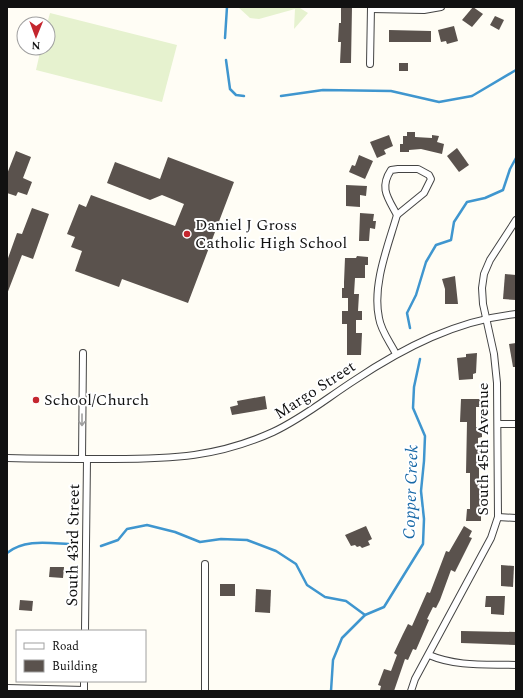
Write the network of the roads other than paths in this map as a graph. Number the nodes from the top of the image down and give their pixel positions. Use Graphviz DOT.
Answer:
graph roads {
  1 [pos="441,7"];
  2 [pos="372,8"];
  3 [pos="370,64"];
  4 [pos="397,215"];
  5 [pos="516,220"];
  6 [pos="516,314"];
  7 [pos="486,319"];
  8 [pos="84,353"];
  9 [pos="396,354"];
  10 [pos="498,424"];
  11 [pos="516,424"];
  12 [pos="7,458"];
  13 [pos="84,459"];
  14 [pos="498,518"];
  15 [pos="516,518"];
  16 [pos="205,564"];
  17 [pos="85,630"];
  18 [pos="429,655"];
  19 [pos="516,665"];
  20 [pos="7,688"];
  21 [pos="84,690"];
  22 [pos="205,691"];
  23 [pos="412,691"];
  1 -- 2 [label="street"];
  2 -- 3 [label="street"];
  4 -- 4 [label="street"];
  4 -- 9 [label="street"];
  5 -- 7 [label="street, South 45th Avenue"];
  6 -- 7 [label="street, Margo Street"];
  7 -- 9 [label="street, Margo Street"];
  7 -- 10 [label="street, South 45th Avenue"];
  8 -- 13 [label="street, South 43rd Street, one-way"];
  9 -- 13 [label="street, Margo Street"];
  10 -- 11 [label="street"];
  10 -- 14 [label="street, South 45th Avenue"];
  12 -- 13 [label="street, Margo Street"];
  13 -- 17 [label="street, South 43rd Street"];
  14 -- 15 [label="street"];
  14 -- 18 [label="street, South 45th Avenue"];
  16 -- 22 [label="street"];
  18 -- 19 [label="street"];
  18 -- 23 [label="street, South 45th Avenue"];
  20 -- 21 [label="street"];
}
